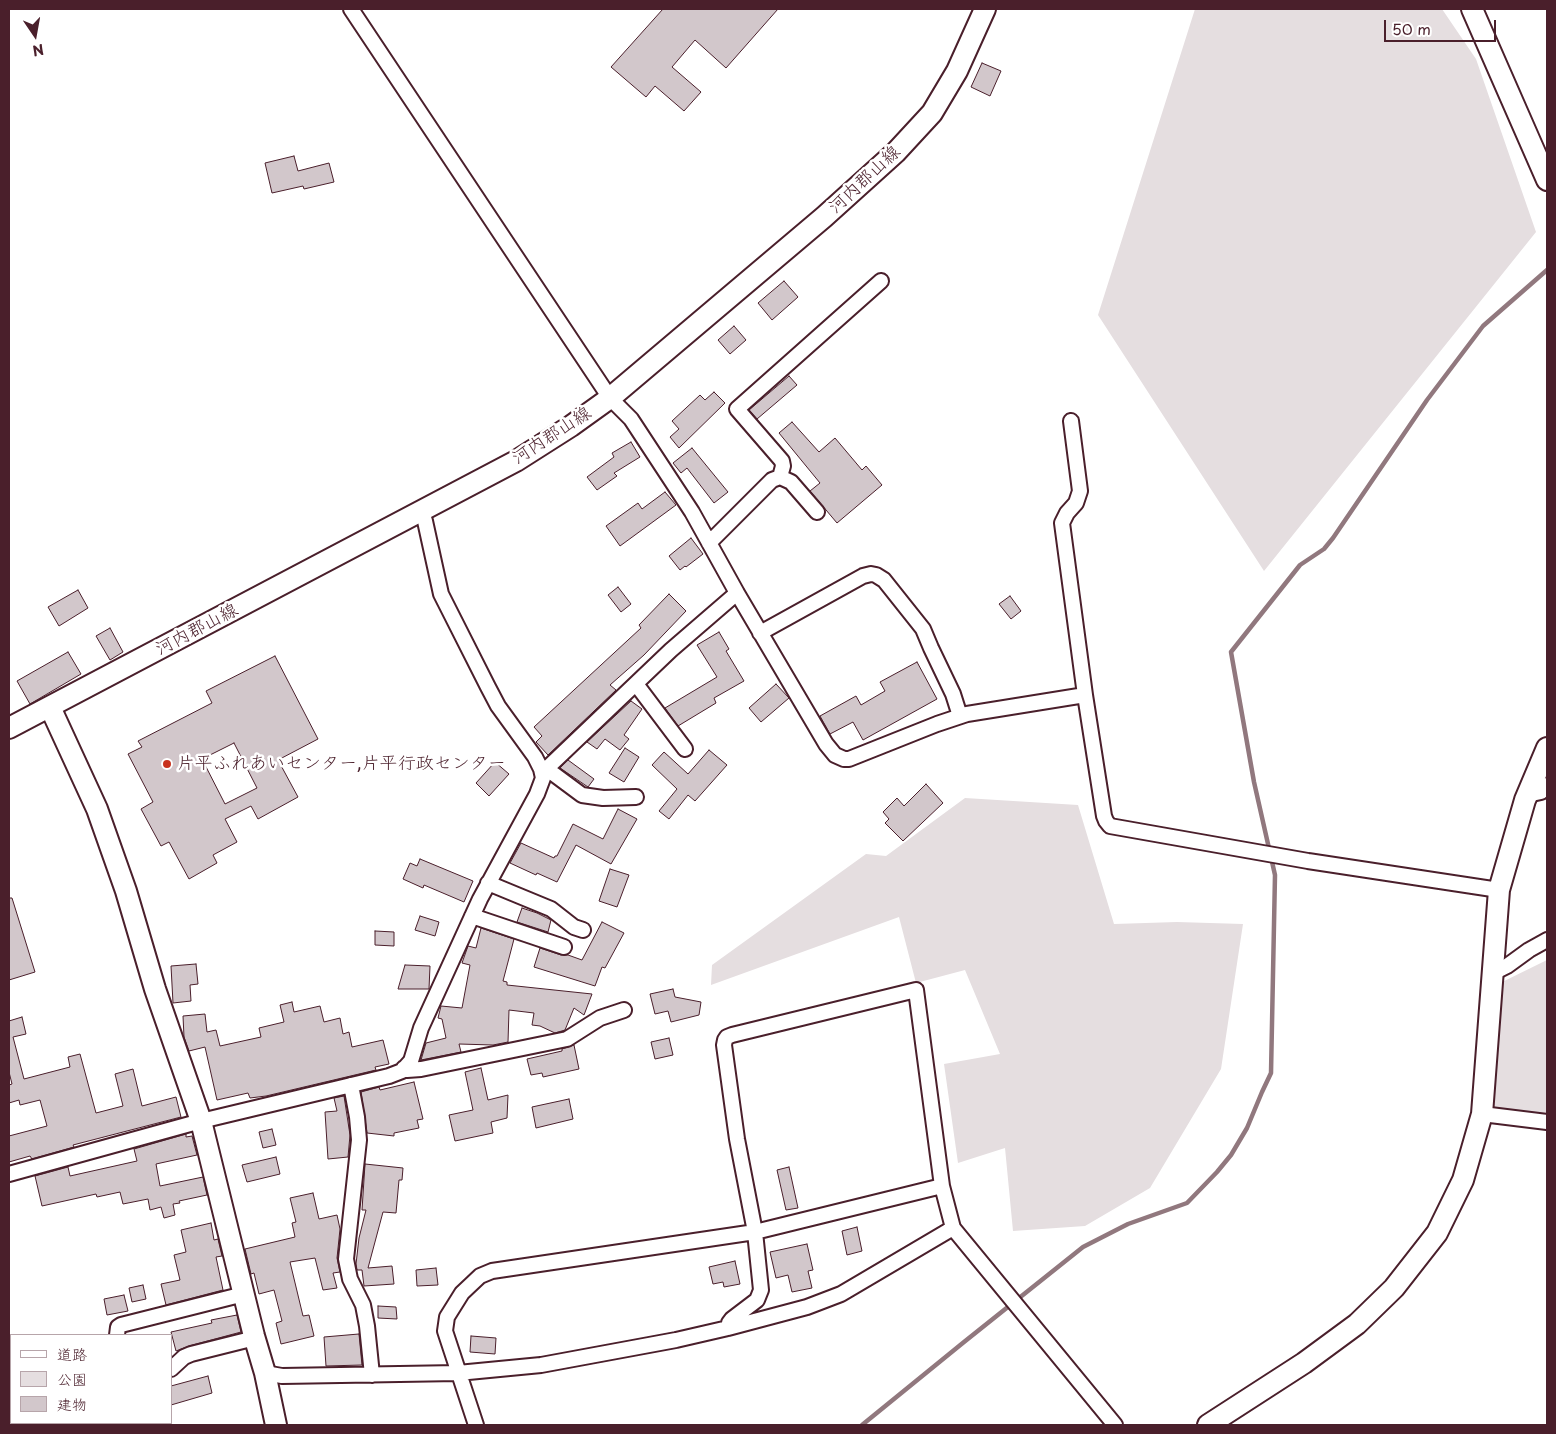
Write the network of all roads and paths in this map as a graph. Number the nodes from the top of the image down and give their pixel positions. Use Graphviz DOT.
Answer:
graph roads {
  1 [pos="351,9"];
  2 [pos="985,9"];
  3 [pos="1472,9"];
  4 [pos="1547,180"];
  5 [pos="881,281"];
  6 [pos="610,398"];
  7 [pos="1070,421"];
  8 [pos="780,476"];
  9 [pos="422,512"];
  10 [pos="817,512"];
  11 [pos="709,542"];
  12 [pos="737,593"];
  13 [pos="760,633"];
  14 [pos="636,684"];
  15 [pos="1085,695"];
  16 [pos="50,706"];
  17 [pos="960,716"];
  18 [pos="9,728"];
  19 [pos="1547,748"];
  20 [pos="685,749"];
  21 [pos="544,771"];
  22 [pos="1547,785"];
  23 [pos="1527,796"];
  24 [pos="636,797"];
  25 [pos="488,884"];
  26 [pos="1499,890"];
  27 [pos="472,916"];
  28 [pos="583,930"];
  29 [pos="1547,940"];
  30 [pos="564,947"];
  31 [pos="1493,973"];
  32 [pos="624,1010"];
  33 [pos="404,1068"];
  34 [pos="351,1085"];
  35 [pos="1482,1114"];
  36 [pos="201,1121"];
  37 [pos="1547,1122"];
  38 [pos="9,1174"];
  39 [pos="942,1186"];
  40 [pos="953,1228"];
  41 [pos="755,1232"];
  42 [pos="244,1294"];
  43 [pos="728,1328"];
  44 [pos="117,1334"];
  45 [pos="255,1338"];
  46 [pos="172,1368"];
  47 [pos="265,1373"];
  48 [pos="458,1373"];
  49 [pos="372,1375"];
  50 [pos="276,1425"];
  51 [pos="476,1425"];
  52 [pos="1114,1425"];
  53 [pos="1208,1425"];
  1 -- 6 [label="street"];
  2 -- 6 [label="street, 河内郡山線"];
  3 -- 4 [label="street"];
  5 -- 8 [label="street"];
  6 -- 9 [label="street, 河内郡山線"];
  6 -- 11 [label="street"];
  7 -- 15 [label="street"];
  8 -- 10 [label="street"];
  8 -- 11 [label="street"];
  9 -- 16 [label="street, 河内郡山線"];
  9 -- 21 [label="street"];
  11 -- 12 [label="street"];
  12 -- 13 [label="street"];
  12 -- 14 [label="street"];
  13 -- 17 [label="street"];
  13 -- 17 [label="street"];
  14 -- 20 [label="street"];
  14 -- 21 [label="street"];
  15 -- 17 [label="street"];
  15 -- 26 [label="street"];
  16 -- 18 [label="street, 河内郡山線"];
  16 -- 36 [label="street"];
  19 -- 23 [label="street"];
  21 -- 24 [label="street"];
  21 -- 25 [label="street"];
  22 -- 23 [label="street"];
  23 -- 26 [label="street"];
  25 -- 27 [label="street"];
  25 -- 28 [label="street"];
  26 -- 31 [label="street"];
  27 -- 30 [label="street"];
  27 -- 33 [label="street"];
  29 -- 31 [label="street"];
  31 -- 35 [label="street"];
  32 -- 33 [label="street"];
  33 -- 34 [label="street"];
  34 -- 36 [label="street"];
  34 -- 49 [label="street"];
  35 -- 37 [label="street"];
  35 -- 53 [label="street"];
  36 -- 38 [label="street"];
  36 -- 42 [label="street"];
  39 -- 40 [label="street"];
  39 -- 41 [label="street"];
  39 -- 41 [label="street"];
  40 -- 43 [label="street"];
  40 -- 52 [label="street"];
  41 -- 43 [label="street"];
  41 -- 48 [label="street"];
  42 -- 44 [label="street"];
  42 -- 45 [label="street"];
  43 -- 48 [label="street"];
  45 -- 46 [label="street"];
  45 -- 47 [label="street"];
  47 -- 49 [label="street"];
  47 -- 50 [label="street"];
  48 -- 49 [label="street"];
  48 -- 51 [label="street"];
}
